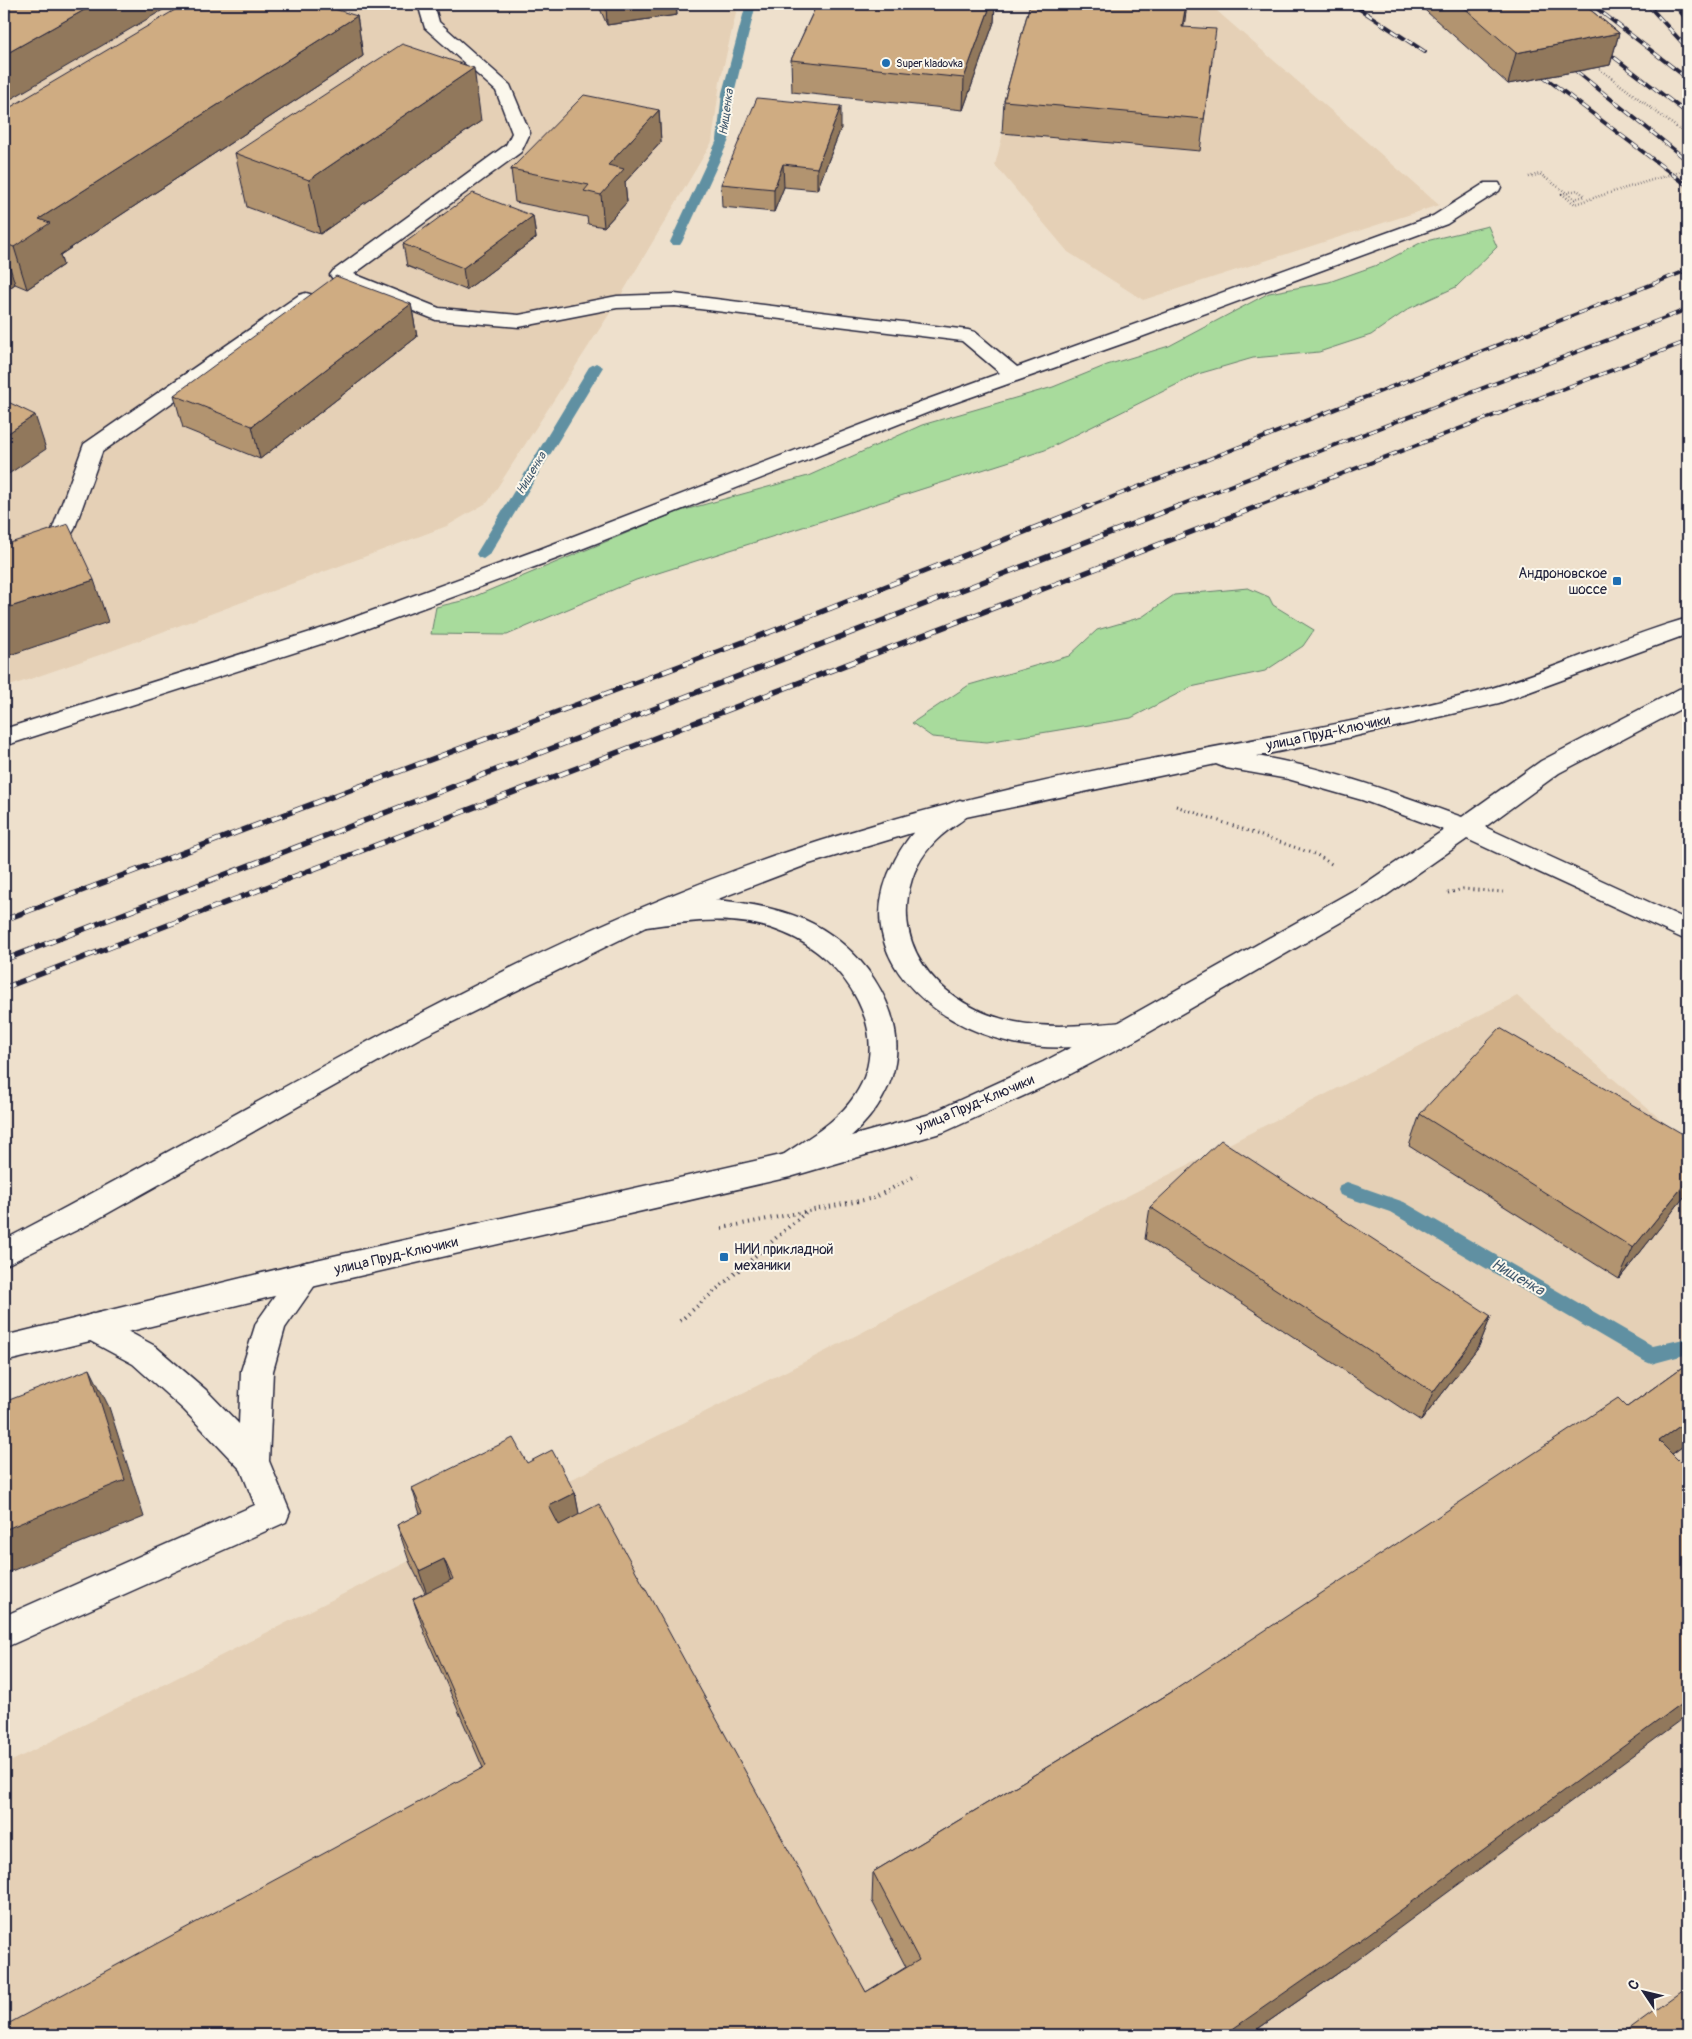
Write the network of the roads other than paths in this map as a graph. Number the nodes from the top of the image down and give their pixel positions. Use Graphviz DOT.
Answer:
graph roads {
  1 [pos="426,4"];
  2 [pos="1492,188"];
  3 [pos="340,275"];
  4 [pos="1014,375"];
  5 [pos="63,530"];
  6 [pos="1688,626"];
  7 [pos="1688,694"];
  8 [pos="4,738"];
  9 [pos="1210,756"];
  10 [pos="960,809"];
  11 [pos="1465,828"];
  12 [pos="641,918"];
  13 [pos="1688,931"];
  14 [pos="1124,1033"];
  15 [pos="790,1165"];
  16 [pos="4,1254"];
  17 [pos="307,1275"];
  18 [pos="92,1327"];
  19 [pos="4,1349"];
  20 [pos="253,1461"];
  21 [pos="4,1632"];
  1 -- 3 [label="street"];
  2 -- 4 [label="street"];
  3 -- 4 [label="street"];
  3 -- 5 [label="street"];
  4 -- 8 [label="street"];
  6 -- 9 [label="street, улица Пруд-Ключики"];
  7 -- 11 [label="street, улица Пруд-Ключики"];
  9 -- 10 [label="street, улица Пруд-Ключики"];
  9 -- 11 [label="street"];
  10 -- 12 [label="street, улица Пруд-Ключики"];
  10 -- 14 [label="street, улица Пруд-Ключики"];
  11 -- 13 [label="street"];
  11 -- 14 [label="street, улица Пруд-Ключики"];
  12 -- 15 [label="street, улица Пруд-Ключики"];
  12 -- 16 [label="street, улица Пруд-Ключики"];
  14 -- 15 [label="street, улица Пруд-Ключики"];
  15 -- 17 [label="street, улица Пруд-Ключики"];
  17 -- 18 [label="street, улица Пруд-Ключики"];
  17 -- 20 [label="street"];
  18 -- 19 [label="street, улица Пруд-Ключики"];
  18 -- 20 [label="street"];
  20 -- 21 [label="street"];
}
